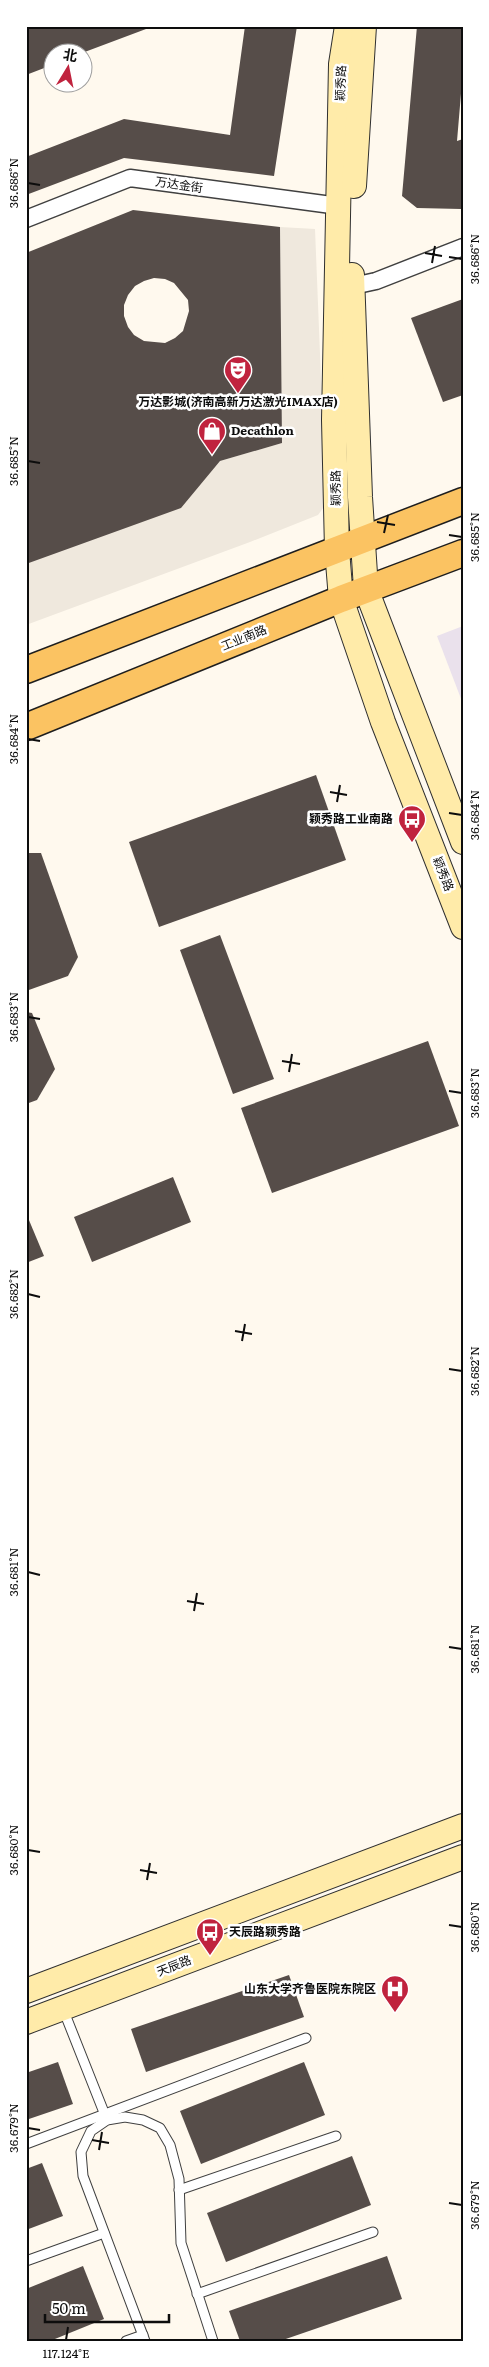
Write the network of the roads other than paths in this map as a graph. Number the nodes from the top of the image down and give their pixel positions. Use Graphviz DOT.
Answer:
graph roads {
  1 [pos="346,26"];
  2 [pos="364,26"];
  3 [pos="339,206"];
  4 [pos="26,219"];
  5 [pos="463,248"];
  6 [pos="352,286"];
  7 [pos="463,501"];
  8 [pos="363,540"];
  9 [pos="337,550"];
  10 [pos="463,553"];
  11 [pos="366,589"];
  12 [pos="341,599"];
  13 [pos="26,670"];
  14 [pos="26,727"];
  15 [pos="463,842"];
  16 [pos="463,927"];
  17 [pos="463,1826"];
  18 [pos="463,1857"];
  19 [pos="28,1990"];
  20 [pos="63,2008"];
  21 [pos="26,2022"];
  22 [pos="306,2038"];
  23 [pos="106,2117"];
  24 [pos="336,2136"];
  25 [pos="26,2144"];
  26 [pos="180,2190"];
  27 [pos="373,2232"];
  28 [pos="104,2233"];
  29 [pos="26,2261"];
  30 [pos="197,2294"];
  31 [pos="144,2338"];
  32 [pos="126,2341"];
  33 [pos="212,2341"];
  1 -- 3 [label="main road, 颖秀路"];
  2 -- 6 [label="main road, 颖秀路"];
  3 -- 4 [label="street, 万达金街"];
  3 -- 9 [label="main road, 颖秀路"];
  5 -- 6 [label="street"];
  6 -- 8 [label="main road, 颖秀路"];
  7 -- 8 [label="main road"];
  8 -- 9 [label="main road"];
  8 -- 11 [label="main road, 颖秀路"];
  9 -- 12 [label="main road, 颖秀路"];
  9 -- 13 [label="main road"];
  10 -- 11 [label="main road, 工业南路"];
  11 -- 12 [label="main road, 工业南路"];
  11 -- 15 [label="main road, 颖秀路"];
  12 -- 14 [label="main road, 工业南路"];
  12 -- 16 [label="main road, 颖秀路"];
  17 -- 19 [label="main road"];
  18 -- 20 [label="main road, 天辰路"];
  20 -- 21 [label="main road, 天辰路"];
  20 -- 23 [label="lane"];
  22 -- 23 [label="lane"];
  23 -- 25 [label="lane"];
  23 -- 26 [label="lane"];
  23 -- 28 [label="lane"];
  24 -- 26 [label="lane"];
  26 -- 30 [label="lane"];
  27 -- 30 [label="lane"];
  28 -- 29 [label="lane"];
  28 -- 31 [label="lane"];
  30 -- 33 [label="lane"];
  31 -- 32 [label="lane"];
}
